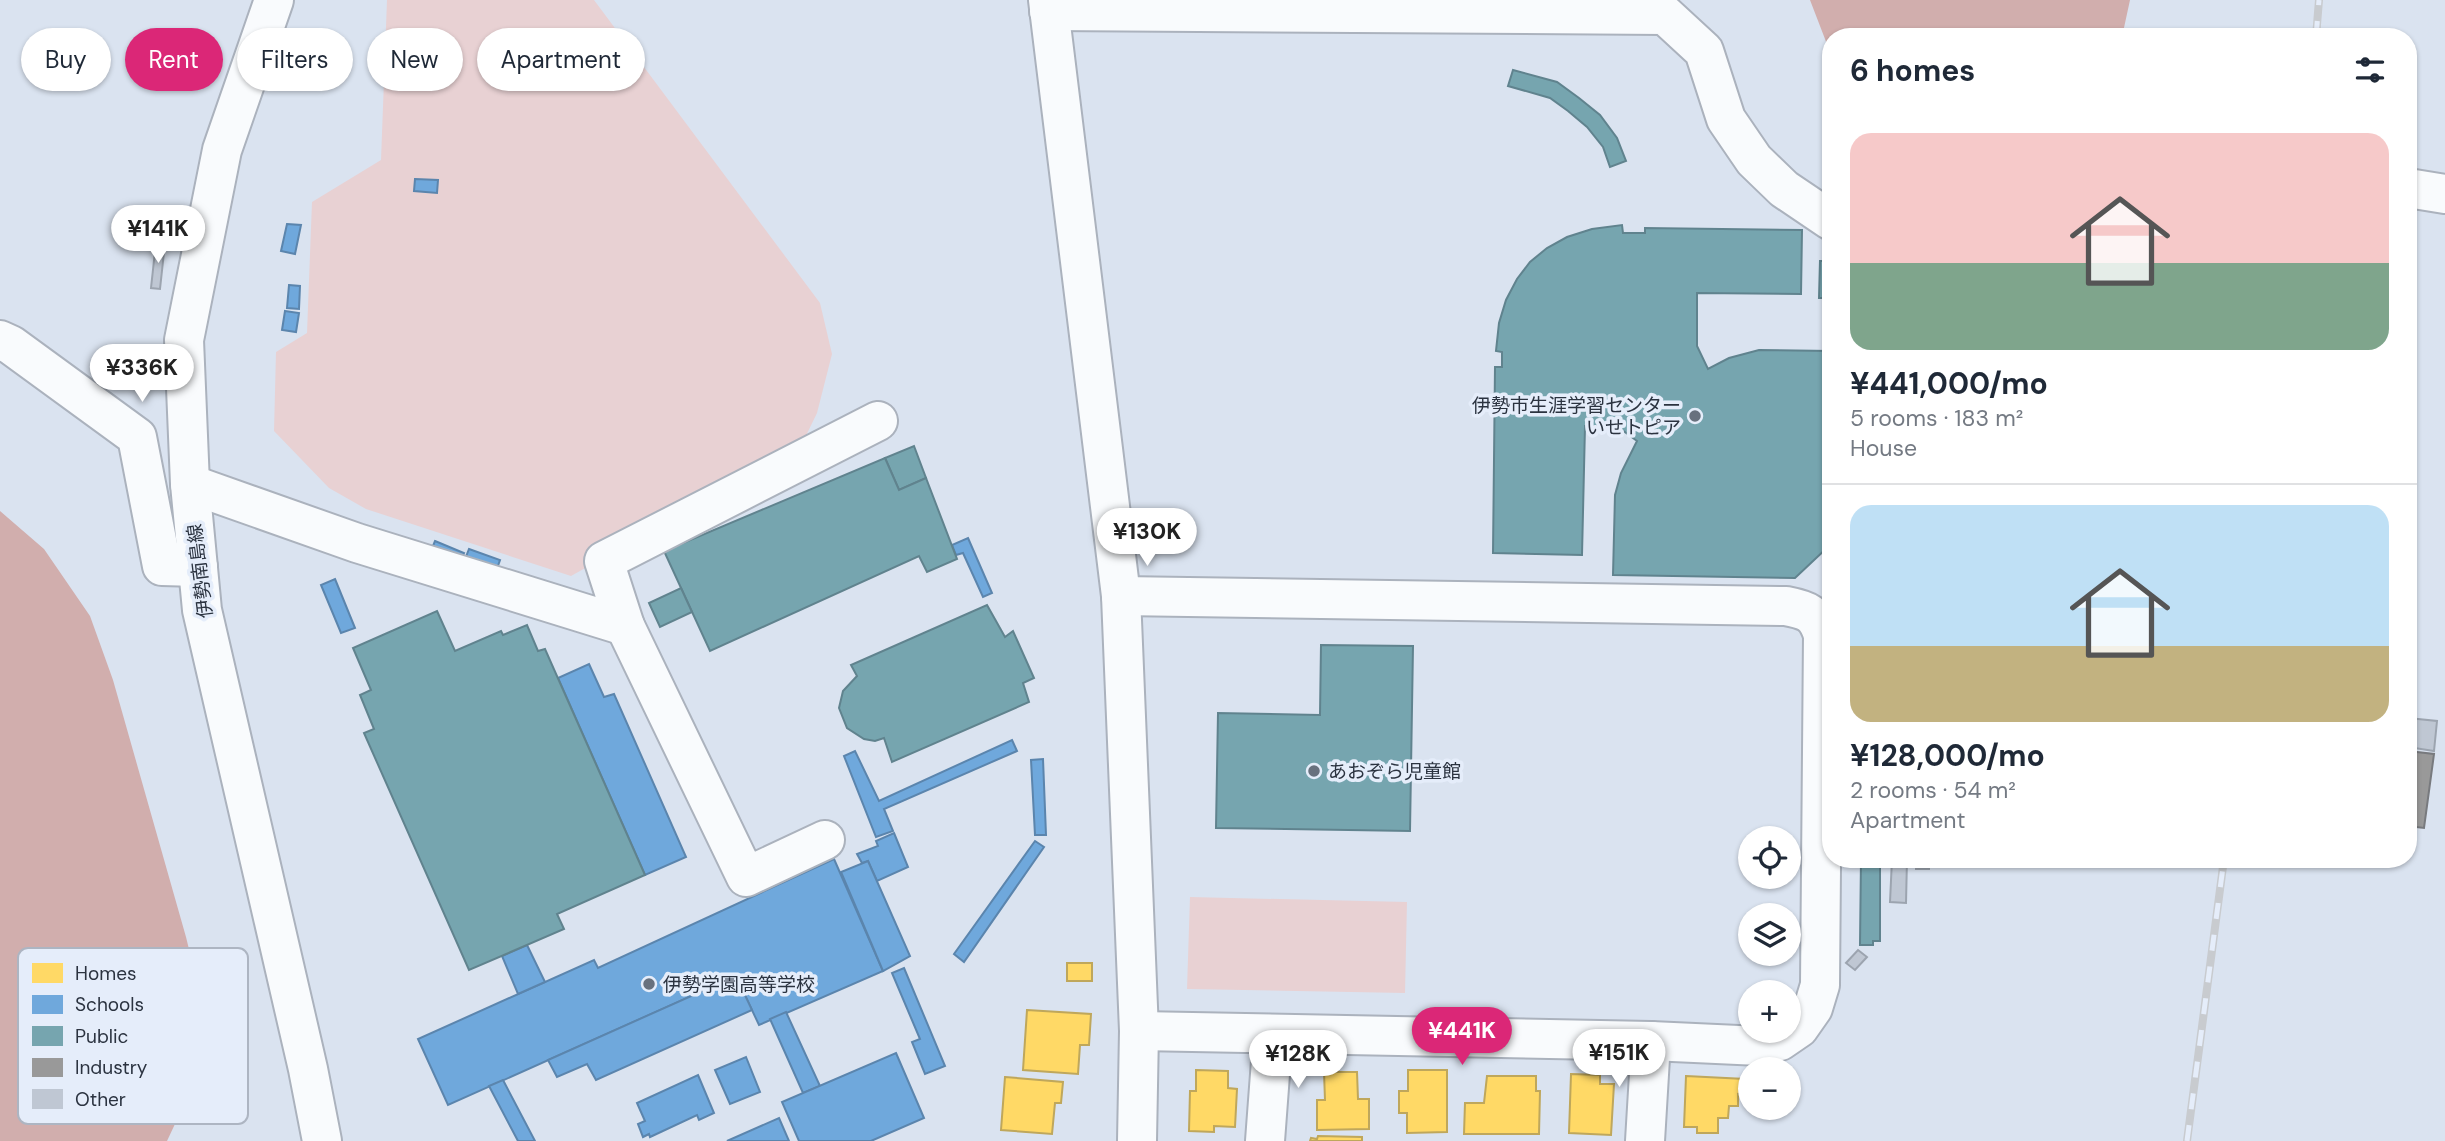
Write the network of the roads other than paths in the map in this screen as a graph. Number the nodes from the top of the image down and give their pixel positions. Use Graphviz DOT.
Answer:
graph roads {
  1 [pos="274,0"];
  2 [pos="1049,6"];
  3 [pos="2417,189"];
  4 [pos="2445,194"];
  5 [pos="1822,215"];
  6 [pos="0,340"];
  7 [pos="878,421"];
  8 [pos="190,484"];
  9 [pos="198,567"];
  10 [pos="1121,596"];
  11 [pos="1822,614"];
  12 [pos="625,626"];
  13 [pos="1822,752"];
  14 [pos="825,840"];
  15 [pos="1139,1031"];
  16 [pos="1273,1034"];
  17 [pos="1651,1041"];
  18 [pos="322,1141"];
  19 [pos="1137,1141"];
  20 [pos="1265,1141"];
  21 [pos="1645,1141"];
  1 -- 8 [label="street, 伊勢南島線"];
  2 -- 5 [label="street"];
  2 -- 10 [label="street"];
  3 -- 4 [label="street"];
  6 -- 9 [label="street"];
  7 -- 12 [label="street"];
  8 -- 9 [label="street, 伊勢南島線"];
  8 -- 12 [label="street"];
  9 -- 18 [label="street, 伊勢南島線"];
  10 -- 11 [label="street"];
  10 -- 15 [label="street"];
  12 -- 14 [label="street"];
  13 -- 17 [label="street"];
  15 -- 16 [label="street"];
  15 -- 19 [label="street"];
  16 -- 17 [label="street"];
  16 -- 20 [label="street"];
  17 -- 21 [label="street"];
}
